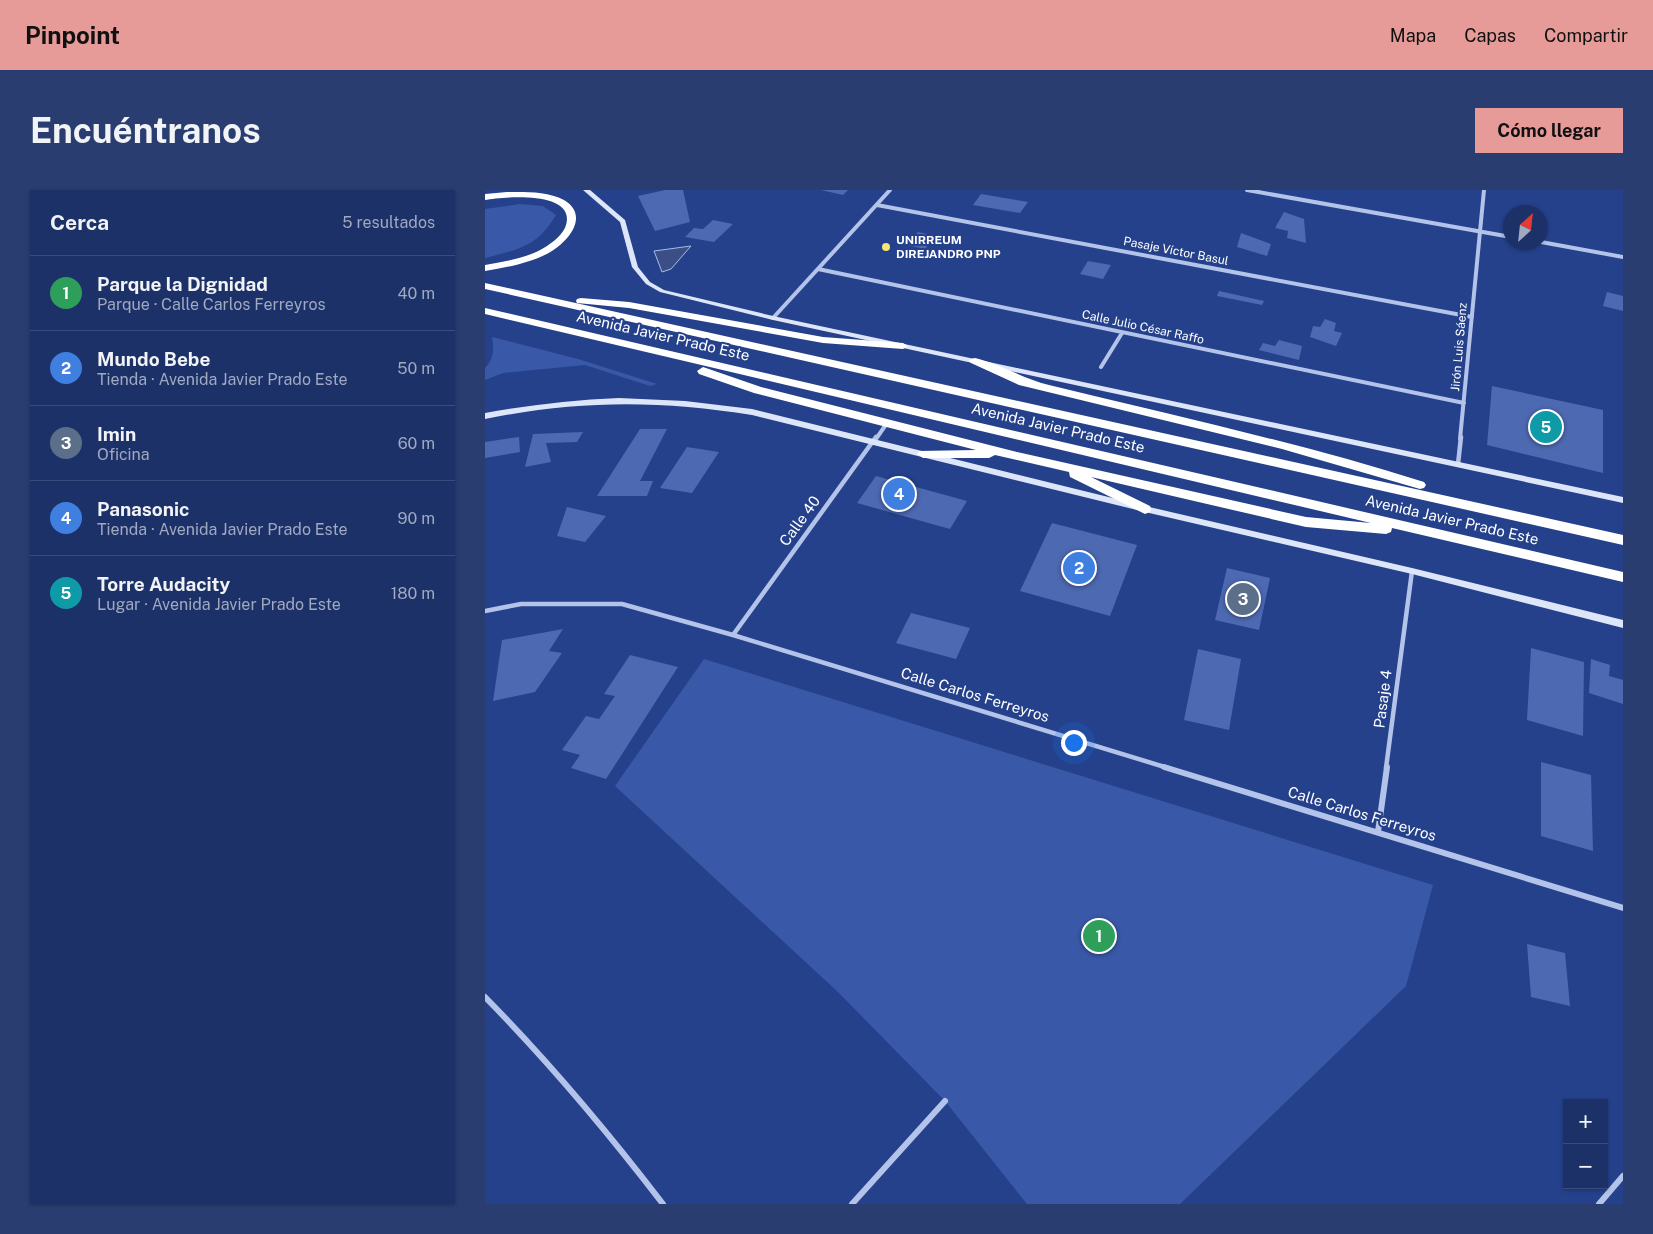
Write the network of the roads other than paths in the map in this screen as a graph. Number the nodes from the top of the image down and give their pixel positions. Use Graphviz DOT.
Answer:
graph roads {
  1 [pos="586,190"];
  2 [pos="890,190"];
  3 [pos="1247,190"];
  4 [pos="1484,190"];
  5 [pos="485,197"];
  6 [pos="877,205"];
  7 [pos="1480,232"];
  8 [pos="1503,236"];
  9 [pos="1548,243"];
  10 [pos="1623,257"];
  11 [pos="485,268"];
  12 [pos="818,269"];
  13 [pos="485,286"];
  14 [pos="547,300"];
  15 [pos="485,311"];
  16 [pos="773,318"];
  17 [pos="1472,318"];
  18 [pos="1122,332"];
  19 [pos="626,345"];
  20 [pos="903,346"];
  21 [pos="975,361"];
  22 [pos="1101,368"];
  23 [pos="1464,403"];
  24 [pos="485,416"];
  25 [pos="887,423"];
  26 [pos="873,442"];
  27 [pos="923,454"];
  28 [pos="1013,455"];
  29 [pos="1053,464"];
  30 [pos="1458,464"];
  31 [pos="1623,500"];
  32 [pos="1145,509"];
  33 [pos="1497,511"];
  34 [pos="1441,534"];
  35 [pos="1623,540"];
  36 [pos="1412,570"];
  37 [pos="1623,577"];
  38 [pos="485,611"];
  39 [pos="1623,624"];
  40 [pos="733,635"];
  41 [pos="1379,832"];
  42 [pos="1623,908"];
  43 [pos="485,998"];
  44 [pos="945,1101"];
  45 [pos="1623,1176"];
  46 [pos="663,1204"];
  47 [pos="852,1204"];
  48 [pos="1599,1204"];
  1 -- 16 [label="main road"];
  2 -- 6 [label="street"];
  3 -- 7 [label="street"];
  4 -- 7 [label="street, Jirón Luis Sáenz"];
  5 -- 11 [label="highway"];
  6 -- 12 [label="street"];
  6 -- 17 [label="street, Pasaje Víctor Basul"];
  7 -- 8 [label="street"];
  7 -- 17 [label="street, Jirón Luis Sáenz"];
  9 -- 10 [label="street"];
  12 -- 16 [label="street"];
  12 -- 18 [label="street, Calle Julio César Raffo"];
  13 -- 14 [label="highway, Avenida Javier Prado Este"];
  14 -- 20 [label="highway"];
  14 -- 33 [label="highway, Avenida Javier Prado Este"];
  15 -- 19 [label="highway, Avenida Javier Prado Este"];
  16 -- 20 [label="main road"];
  17 -- 23 [label="street, Jirón Luis Sáenz"];
  18 -- 22 [label="street"];
  18 -- 23 [label="street, Calle Julio César Raffo"];
  19 -- 25 [label="highway"];
  19 -- 34 [label="highway, Avenida Javier Prado Este"];
  20 -- 21 [label="main road"];
  21 -- 30 [label="main road"];
  21 -- 33 [label="highway"];
  23 -- 30 [label="street, Jirón Luis Sáenz"];
  24 -- 26 [label="main road"];
  25 -- 26 [label="street, Calle 40"];
  25 -- 28 [label="highway"];
  26 -- 27 [label="main road"];
  26 -- 40 [label="street, Calle 40"];
  27 -- 28 [label="highway"];
  27 -- 32 [label="main road"];
  28 -- 29 [label="highway"];
  29 -- 32 [label="highway"];
  29 -- 34 [label="highway"];
  30 -- 31 [label="main road"];
  32 -- 36 [label="main road"];
  33 -- 35 [label="highway, Avenida Javier Prado Este"];
  34 -- 37 [label="highway, Avenida Javier Prado Este"];
  36 -- 39 [label="main road"];
  36 -- 41 [label="street, Pasaje 4"];
  38 -- 40 [label="street, Calle Carlos Ferreyros"];
  40 -- 41 [label="street, Calle Carlos Ferreyros"];
  41 -- 42 [label="street, Calle Carlos Ferreyros"];
  43 -- 46 [label="street"];
  44 -- 47 [label="street"];
  45 -- 48 [label="street"];
}
